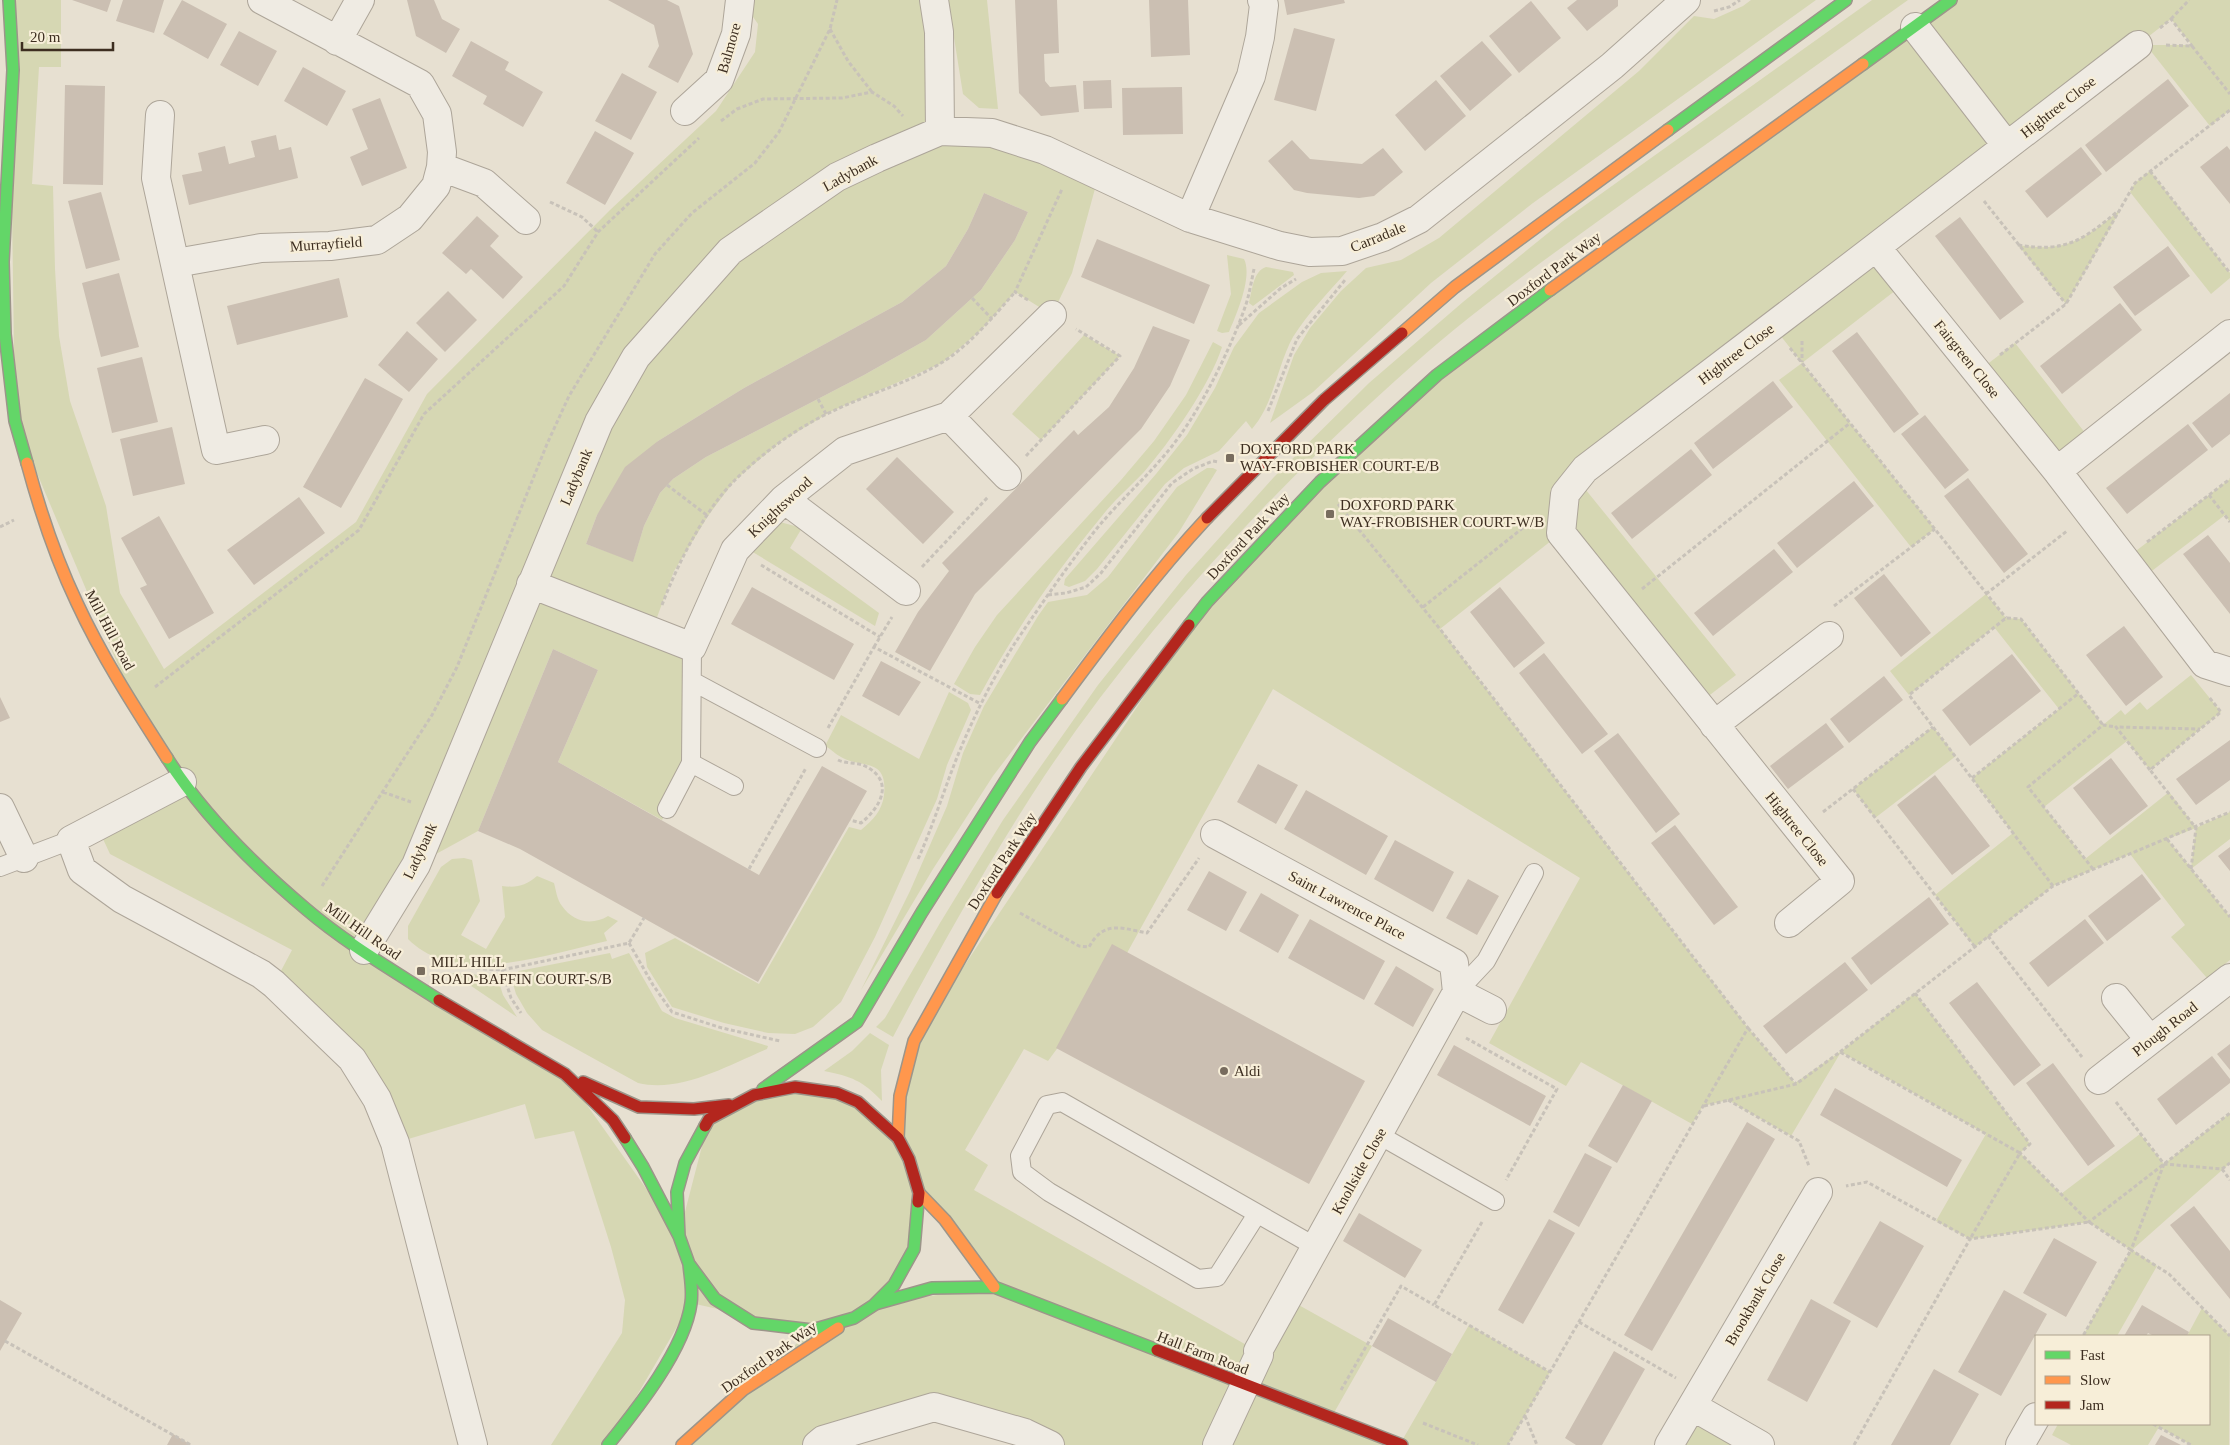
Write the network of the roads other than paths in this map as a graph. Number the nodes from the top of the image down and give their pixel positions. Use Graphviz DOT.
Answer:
graph roads {
  1 [pos="9,0"];
  2 [pos="262,0"];
  3 [pos="360,0"];
  4 [pos="740,0"];
  5 [pos="934,0"];
  6 [pos="1262,0"];
  7 [pos="1846,0"];
  8 [pos="1951,0"];
  9 [pos="1680,2"];
  10 [pos="1915,27"];
  11 [pos="337,41"];
  12 [pos="2138,45"];
  13 [pos="685,110"];
  14 [pos="160,116"];
  15 [pos="932,134"];
  16 [pos="2007,146"];
  17 [pos="442,167"];
  18 [pos="1190,218"];
  19 [pos="526,220"];
  20 [pos="1876,247"];
  21 [pos="176,263"];
  22 [pos="1052,315"];
  23 [pos="2230,334"];
  24 [pos="949,416"];
  25 [pos="264,440"];
  26 [pos="2057,471"];
  27 [pos="1007,476"];
  28 [pos="784,499"];
  29 [pos="531,584"];
  30 [pos="906,592"];
  31 [pos="1829,636"];
  32 [pos="692,647"];
  33 [pos="2230,672"];
  34 [pos="692,681"];
  35 [pos="1714,725"];
  36 [pos="817,748"];
  37 [pos="692,763"];
  38 [pos="182,782"];
  39 [pos="734,786"];
  40 [pos="0,808"];
  41 [pos="667,809"];
  42 [pos="1214,834"];
  43 [pos="71,840"];
  44 [pos="12,862"];
  45 [pos="1534,873"];
  46 [pos="1789,923"];
  47 [pos="364,950"];
  48 [pos="2230,978"];
  49 [pos="1457,992"];
  50 [pos="2116,998"];
  51 [pos="1492,1010"];
  52 [pos="2150,1040"];
  53 [pos="565,1074"];
  54 [pos="2099,1080"];
  55 [pos="754,1096"];
  56 [pos="740,1103"];
  57 [pos="1379,1135"];
  58 [pos="898,1138"];
  59 [pos="1818,1192"];
  60 [pos="919,1193"];
  61 [pos="1495,1201"];
  62 [pos="1257,1214"];
  63 [pos="679,1236"];
  64 [pos="1316,1247"];
  65 [pos="690,1264"];
  66 [pos="994,1287"];
  67 [pos="874,1305"];
  68 [pos="854,1318"];
  69 [pos="1246,1386"];
  70 [pos="1696,1399"];
  71 [pos="2035,1420"];
  72 [pos="473,1445"];
  73 [pos="608,1445"];
  74 [pos="682,1445"];
  75 [pos="817,1445"];
  76 [pos="1050,1445"];
  77 [pos="1217,1445"];
  78 [pos="1402,1445"];
  79 [pos="1669,1445"];
  80 [pos="1760,1445"];
  81 [pos="2020,1445"];
  1 -- 38 [label="main road, Mill Hill Road"];
  2 -- 11 [label="street, Murrayfield"];
  3 -- 11 [label="street"];
  4 -- 13 [label="street, Balmore"];
  5 -- 15 [label="street"];
  6 -- 18 [label="street"];
  7 -- 55 [label="main road, Doxford Park Way"];
  8 -- 10 [label="main road, Doxford Park Way"];
  9 -- 18 [label="street, Carradale"];
  10 -- 16 [label="street"];
  10 -- 58 [label="main road, Doxford Park Way"];
  11 -- 17 [label="street, Murrayfield"];
  12 -- 16 [label="street, Hightree Close"];
  14 -- 21 [label="street"];
  15 -- 18 [label="street, Ladybank"];
  15 -- 29 [label="street, Ladybank"];
  16 -- 20 [label="street, Hightree Close"];
  17 -- 19 [label="street"];
  17 -- 21 [label="street, Murrayfield"];
  20 -- 26 [label="street, Fairgreen Close"];
  20 -- 35 [label="street, Hightree Close"];
  21 -- 25 [label="street"];
  22 -- 24 [label="street, Knightswood"];
  23 -- 26 [label="street"];
  24 -- 27 [label="street"];
  24 -- 28 [label="street, Knightswood"];
  26 -- 33 [label="street, Fairgreen Close"];
  28 -- 30 [label="street"];
  28 -- 32 [label="street, Knightswood"];
  29 -- 32 [label="street"];
  29 -- 47 [label="street, Ladybank"];
  31 -- 35 [label="street"];
  32 -- 34 [label="lane"];
  34 -- 36 [label="lane"];
  34 -- 37 [label="lane"];
  35 -- 46 [label="street, Hightree Close"];
  37 -- 39 [label="lane"];
  37 -- 41 [label="lane"];
  38 -- 43 [label="street"];
  38 -- 47 [label="main road, Mill Hill Road"];
  40 -- 44 [label="street"];
  42 -- 49 [label="street, Saint Lawrence Place"];
  43 -- 44 [label="lane"];
  43 -- 72 [label="street"];
  45 -- 49 [label="lane"];
  47 -- 53 [label="main road, Mill Hill Road"];
  48 -- 52 [label="street, Plough Road"];
  49 -- 51 [label="street"];
  49 -- 57 [label="street, Knollside Close"];
  50 -- 52 [label="street"];
  52 -- 54 [label="street, Plough Road"];
  53 -- 56 [label="main road, Mill Hill Road"];
  53 -- 63 [label="main road, Mill Hill Road"];
  55 -- 56 [label="main road, Doxford Park Way"];
  55 -- 58 [label="main road, Doxford Park Way"];
  56 -- 63 [label="main road, Doxford Park Way"];
  57 -- 61 [label="lane"];
  57 -- 64 [label="street, Knollside Close"];
  58 -- 60 [label="main road, Doxford Park Way"];
  59 -- 70 [label="street, Brookbank Close"];
  60 -- 66 [label="main road"];
  60 -- 67 [label="main road, Doxford Park Way"];
  62 -- 62 [label="lane"];
  62 -- 64 [label="lane"];
  63 -- 65 [label="main road, Doxford Park Way"];
  64 -- 69 [label="street, Knollside Close"];
  65 -- 68 [label="main road, Doxford Park Way"];
  65 -- 73 [label="main road, Doxford Park Way"];
  66 -- 67 [label="main road, Hall Farm Road"];
  66 -- 69 [label="main road, Hall Farm Road"];
  67 -- 68 [label="main road, Doxford Park Way"];
  68 -- 74 [label="main road, Doxford Park Way"];
  69 -- 77 [label="street, Knollside Close"];
  69 -- 78 [label="main road, Hall Farm Road"];
  70 -- 79 [label="street, Brookbank Close"];
  70 -- 80 [label="street"];
  71 -- 81 [label="street"];
  75 -- 76 [label="street"];
}
